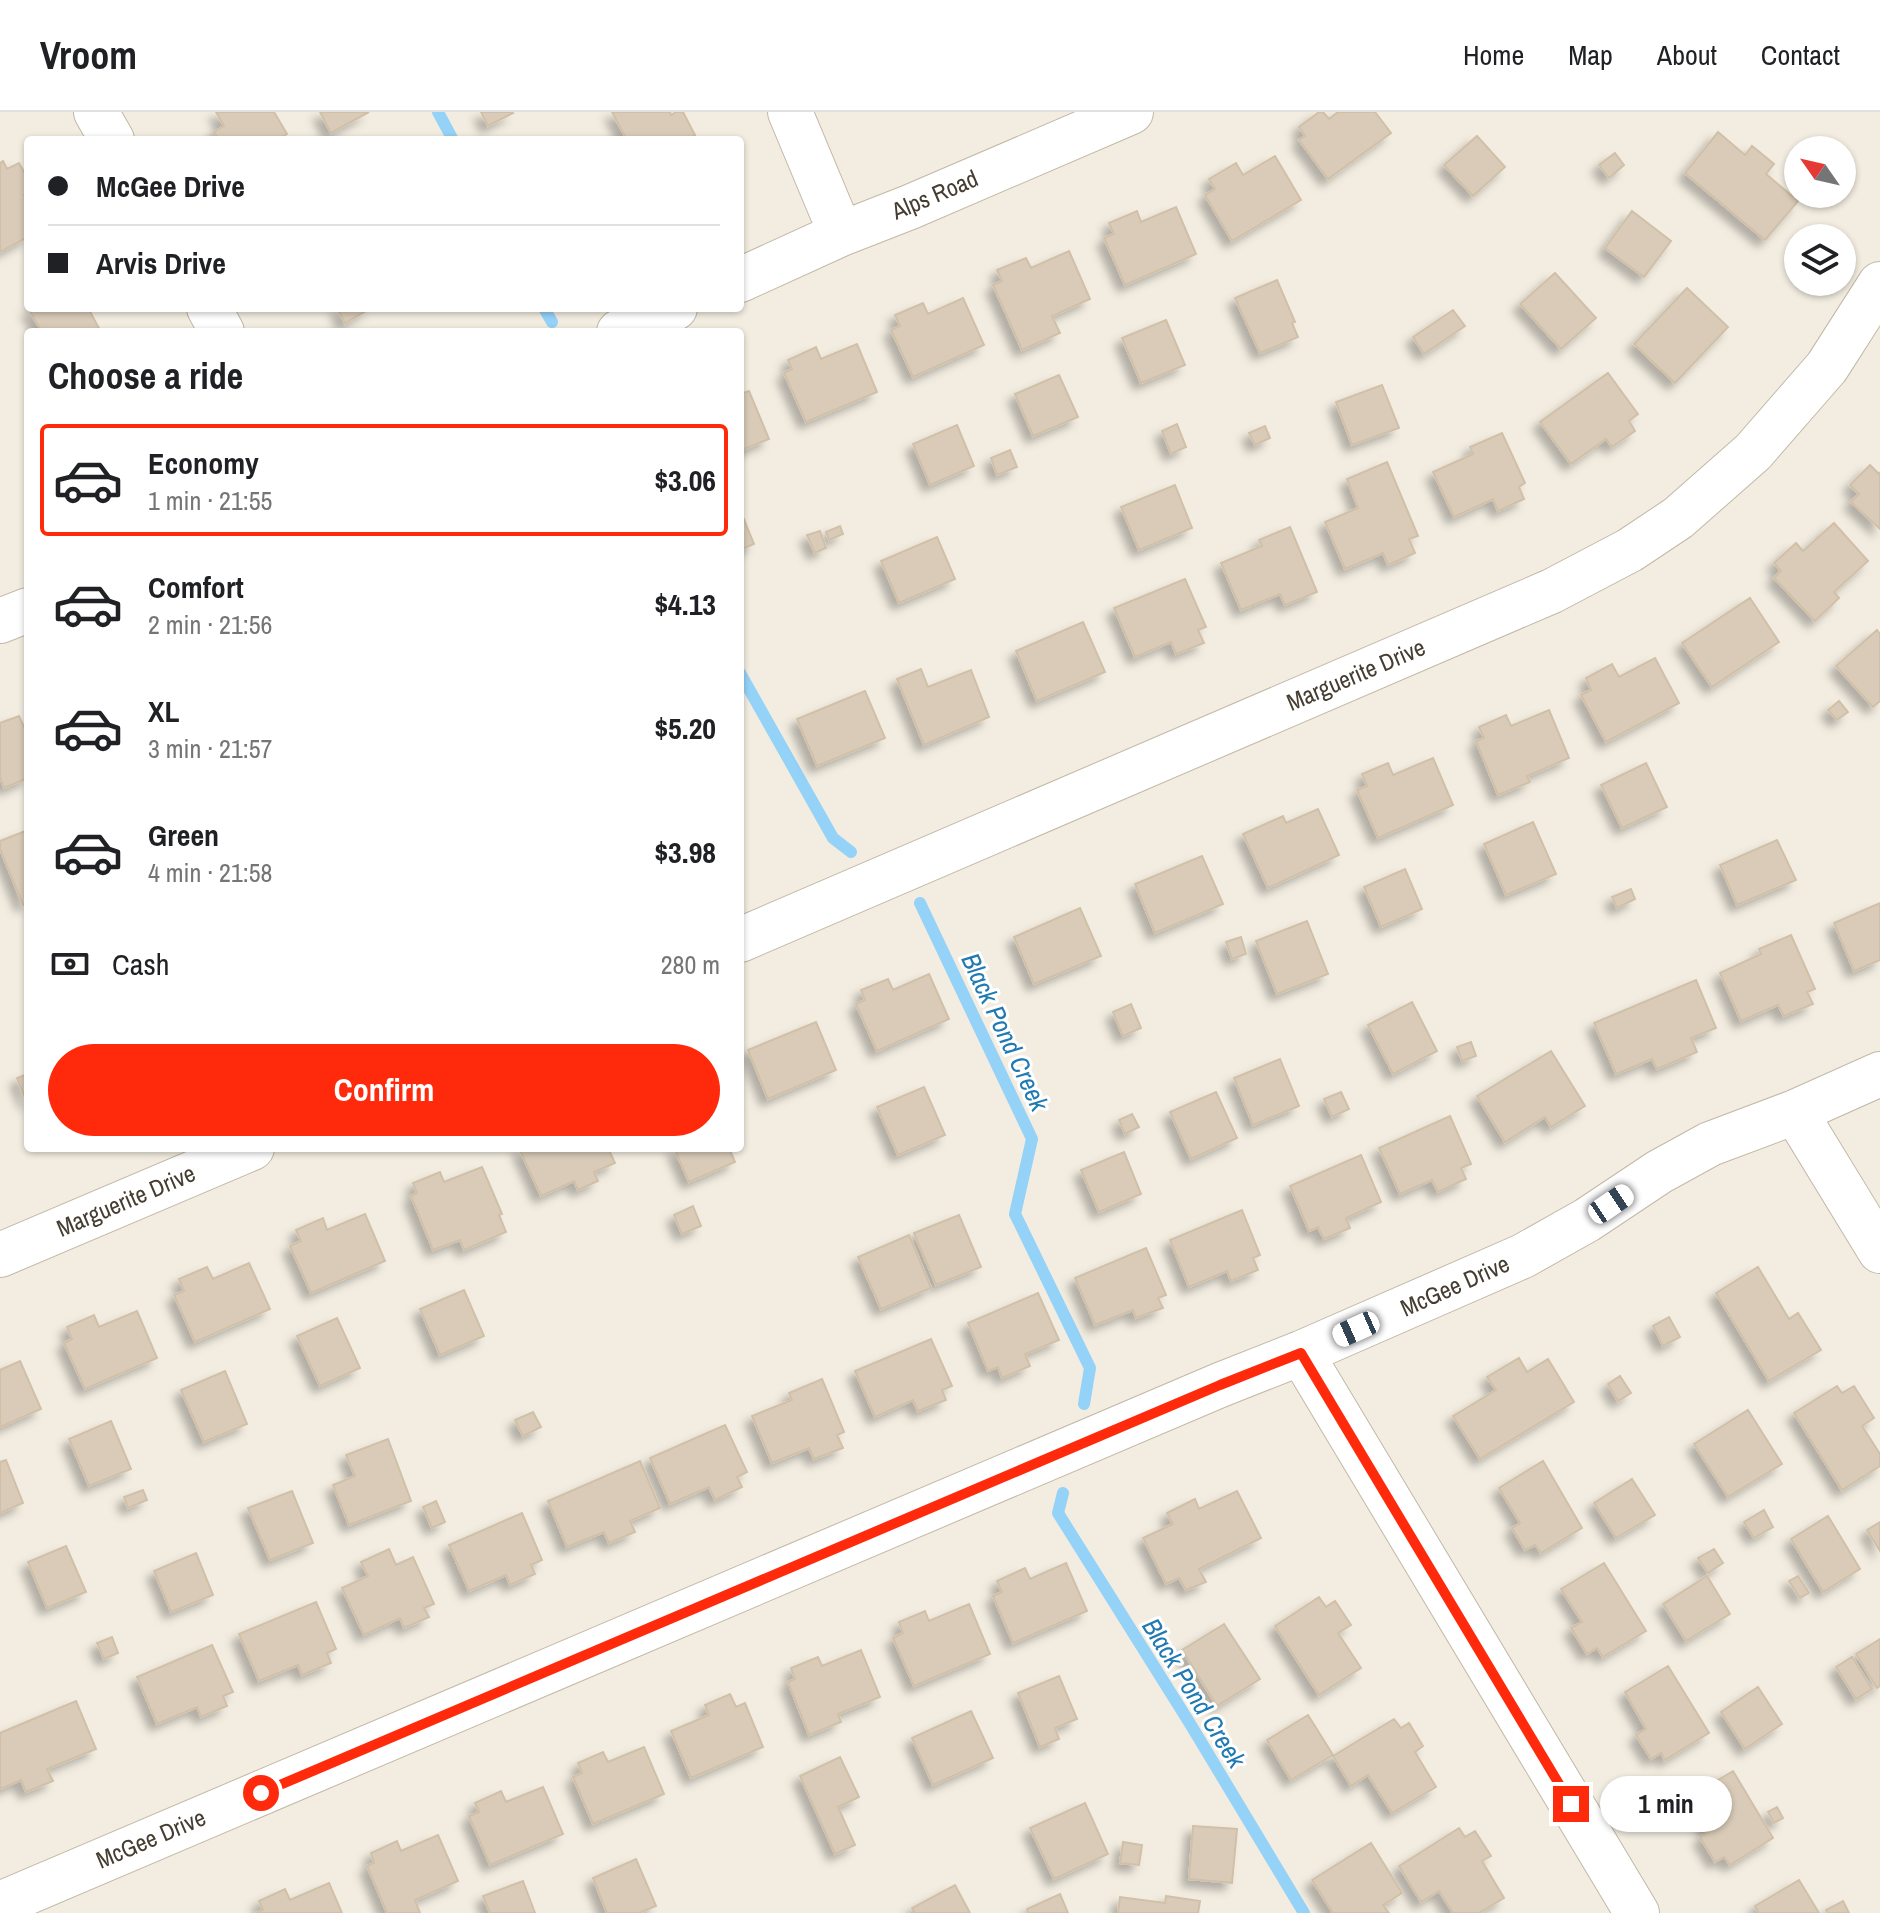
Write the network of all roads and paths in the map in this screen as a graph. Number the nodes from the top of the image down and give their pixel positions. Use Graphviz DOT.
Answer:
graph roads {
  1 [pos="96,112"];
  2 [pos="790,112"];
  3 [pos="1131,112"];
  4 [pos="110,136"];
  5 [pos="841,234"];
  6 [pos="744,278"];
  7 [pos="1880,284"];
  8 [pos="666,312"];
  9 [pos="628,328"];
  10 [pos="24,612"];
  11 [pos="0,621"];
  12 [pos="744,938"];
  13 [pos="1880,1074"];
  14 [pos="1795,1112"];
  15 [pos="243,1152"];
  16 [pos="1880,1251"];
  17 [pos="0,1255"];
  18 [pos="1301,1353"];
  19 [pos="0,1904"];
  20 [pos="1637,1913"];
  1 -- 4 [label="street"];
  2 -- 5 [label="street"];
  3 -- 5 [label="street, Alps Road"];
  5 -- 6 [label="street, Alps Road"];
  7 -- 12 [label="street, Marguerite Drive"];
  8 -- 9 [label="street"];
  10 -- 11 [label="street"];
  13 -- 14 [label="street, McGee Drive"];
  14 -- 16 [label="street"];
  14 -- 18 [label="street, McGee Drive"];
  15 -- 17 [label="street, Marguerite Drive"];
  18 -- 19 [label="street, McGee Drive"];
  18 -- 20 [label="street"];
}
